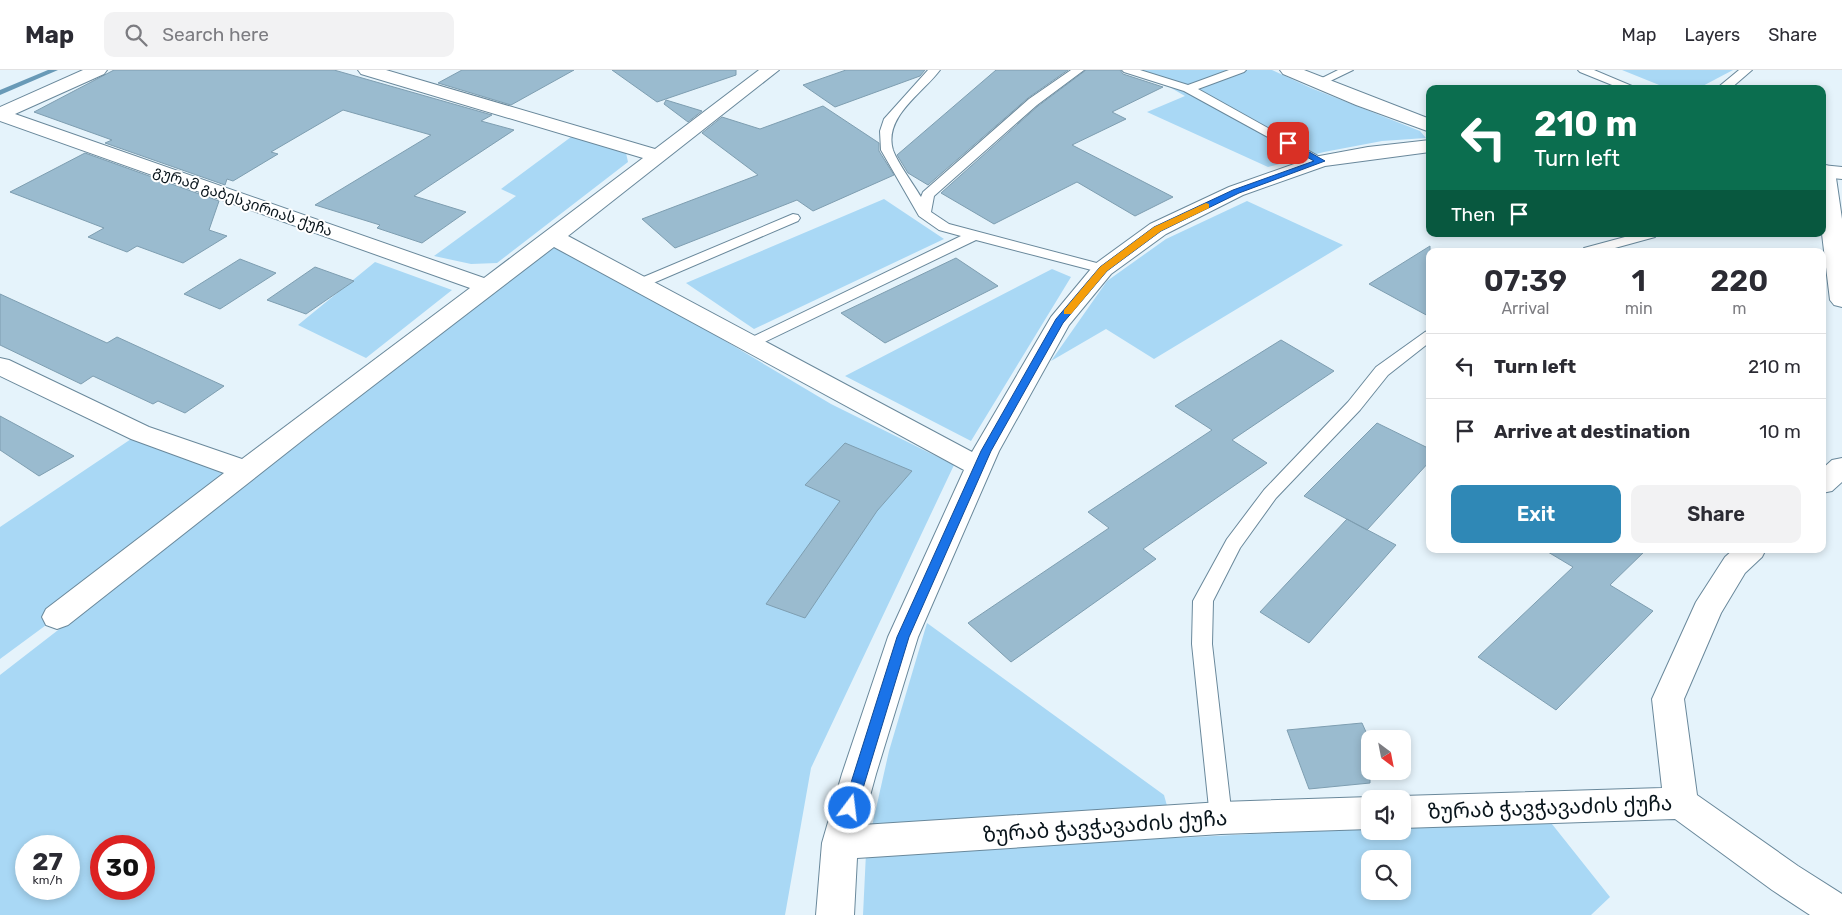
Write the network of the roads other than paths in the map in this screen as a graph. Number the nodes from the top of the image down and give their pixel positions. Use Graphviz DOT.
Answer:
graph roads {
  1 [pos="98,70"];
  2 [pos="367,70"];
  3 [pos="770,70"];
  4 [pos="934,70"];
  5 [pos="1078,70"];
  6 [pos="1128,70"];
  7 [pos="1240,70"];
  8 [pos="1289,70"];
  9 [pos="1347,70"];
  10 [pos="1584,70"];
  11 [pos="1746,70"];
  12 [pos="1318,83"];
  13 [pos="1623,85"];
  14 [pos="1727,85"];
  15 [pos="1188,89"];
  16 [pos="0,115"];
  17 [pos="1426,124"];
  18 [pos="1426,146"];
  19 [pos="656,156"];
  20 [pos="1321,161"];
  21 [pos="1830,172"];
  22 [pos="924,213"];
  23 [pos="793,218"];
  24 [pos="974,235"];
  25 [pos="553,237"];
  26 [pos="1639,237"];
  27 [pos="1600,248"];
  28 [pos="1103,269"];
  29 [pos="639,284"];
  30 [pos="485,286"];
  31 [pos="1842,300"];
  32 [pos="1426,338"];
  33 [pos="749,344"];
  34 [pos="0,366"];
  35 [pos="1842,466"];
  36 [pos="978,468"];
  37 [pos="244,470"];
  38 [pos="1826,480"];
  39 [pos="1842,481"];
  40 [pos="1826,483"];
  41 [pos="1748,553"];
  42 [pos="57,616"];
  43 [pos="1682,802"];
  44 [pos="1411,812"];
  45 [pos="1361,813"];
  46 [pos="1221,818"];
  47 [pos="840,843"];
  48 [pos="835,915"];
  49 [pos="1842,915"];
  1 -- 16 [label="street"];
  2 -- 19 [label="street"];
  3 -- 19 [label="street"];
  4 -- 22 [label="lane"];
  5 -- 22 [label="lane"];
  6 -- 15 [label="lane"];
  7 -- 15 [label="lane"];
  8 -- 12 [label="street"];
  9 -- 12 [label="lane"];
  10 -- 13 [label="lane"];
  11 -- 14 [label="lane"];
  12 -- 17 [label="street"];
  15 -- 20 [label="lane"];
  16 -- 30 [label="street, გურამ გაბესკირიას ქუჩა"];
  18 -- 20 [label="street"];
  19 -- 25 [label="street"];
  20 -- 28 [label="street"];
  21 -- 31 [label="street"];
  22 -- 24 [label="lane"];
  23 -- 29 [label="lane"];
  24 -- 28 [label="lane"];
  24 -- 33 [label="lane"];
  25 -- 29 [label="street"];
  25 -- 30 [label="street"];
  26 -- 27 [label="lane"];
  28 -- 36 [label="street"];
  29 -- 33 [label="street"];
  30 -- 37 [label="street"];
  32 -- 46 [label="lane"];
  33 -- 36 [label="street"];
  34 -- 37 [label="street"];
  35 -- 38 [label="street"];
  36 -- 47 [label="street"];
  37 -- 42 [label="street"];
  39 -- 40 [label="street"];
  41 -- 43 [label="street"];
  43 -- 44 [label="street, ზურაბ ჭავჭავაძის ქუჩა"];
  43 -- 49 [label="street, ზურაბ ჭავჭავაძის ქუჩა"];
  45 -- 46 [label="street, ზურაბ ჭავჭავაძის ქუჩა"];
  46 -- 47 [label="street, ზურაბ ჭავჭავაძის ქუჩა"];
  47 -- 48 [label="street"];
}
